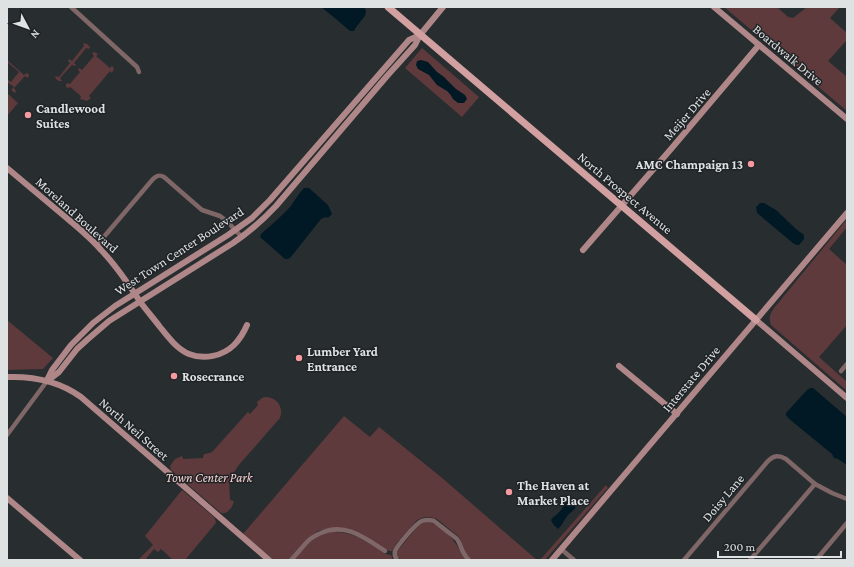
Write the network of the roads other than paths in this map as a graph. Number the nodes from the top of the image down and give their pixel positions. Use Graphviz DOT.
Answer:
graph roads {
  1 [pos="71,7"];
  2 [pos="388,7"];
  3 [pos="443,7"];
  4 [pos="714,7"];
  5 [pos="420,34"];
  6 [pos="759,45"];
  7 [pos="139,72"];
  8 [pos="847,120"];
  9 [pos="7,168"];
  10 [pos="622,206"];
  11 [pos="847,213"];
  12 [pos="235,230"];
  13 [pos="242,236"];
  14 [pos="97,245"];
  15 [pos="583,250"];
  16 [pos="135,293"];
  17 [pos="140,301"];
  18 [pos="756,320"];
  19 [pos="247,325"];
  20 [pos="847,364"];
  21 [pos="619,366"];
  22 [pos="842,371"];
  23 [pos="7,377"];
  24 [pos="47,381"];
  25 [pos="847,398"];
  26 [pos="676,414"];
  27 [pos="7,435"];
  28 [pos="815,484"];
  29 [pos="7,498"];
  30 [pos="847,499"];
  31 [pos="847,523"];
  32 [pos="561,549"];
  33 [pos="385,551"];
  34 [pos="80,560"];
  35 [pos="269,560"];
  36 [pos="291,560"];
  37 [pos="397,560"];
  38 [pos="469,560"];
  39 [pos="552,560"];
  40 [pos="574,560"];
  41 [pos="684,560"];
  42 [pos="750,560"];
  43 [pos="816,560"];
  1 -- 7 [label="street"];
  2 -- 5 [label="main road, North Prospect Avenue"];
  3 -- 5 [label="main road, West Town Center Boulevard"];
  4 -- 6 [label="main road, Boardwalk Drive"];
  5 -- 10 [label="main road, North Prospect Avenue"];
  5 -- 12 [label="main road, West Town Center Boulevard"];
  5 -- 13 [label="main road, West Town Center Boulevard"];
  6 -- 8 [label="main road, Boardwalk Drive"];
  6 -- 10 [label="main road, Meijer Drive"];
  9 -- 14 [label="main road, Moreland Boulevard"];
  10 -- 15 [label="main road, Meijer Drive"];
  10 -- 18 [label="main road, North Prospect Avenue"];
  11 -- 18 [label="main road, Interstate Drive"];
  12 -- 13 [label="street"];
  12 -- 14 [label="street"];
  12 -- 16 [label="main road, West Town Center Boulevard"];
  13 -- 17 [label="main road, West Town Center Boulevard"];
  14 -- 16 [label="main road, Moreland Boulevard"];
  16 -- 17 [label="main road, Moreland Boulevard"];
  16 -- 24 [label="main road, West Town Center Boulevard"];
  17 -- 19 [label="main road, Moreland Boulevard"];
  17 -- 24 [label="main road, West Town Center Boulevard"];
  18 -- 25 [label="main road, North Prospect Avenue"];
  18 -- 26 [label="main road, Interstate Drive"];
  20 -- 22 [label="street"];
  21 -- 26 [label="main road"];
  23 -- 24 [label="main road, North Neil Street"];
  24 -- 27 [label="street, West Town Center Boulevard"];
  24 -- 35 [label="main road, North Neil Street"];
  26 -- 32 [label="main road, Interstate Drive"];
  28 -- 30 [label="street"];
  28 -- 41 [label="street, Doisy Lane"];
  28 -- 42 [label="street"];
  29 -- 34 [label="main road"];
  31 -- 43 [label="street"];
  32 -- 39 [label="main road, Interstate Drive"];
  32 -- 40 [label="street"];
  33 -- 36 [label="street"];
  37 -- 38 [label="street"];
}
